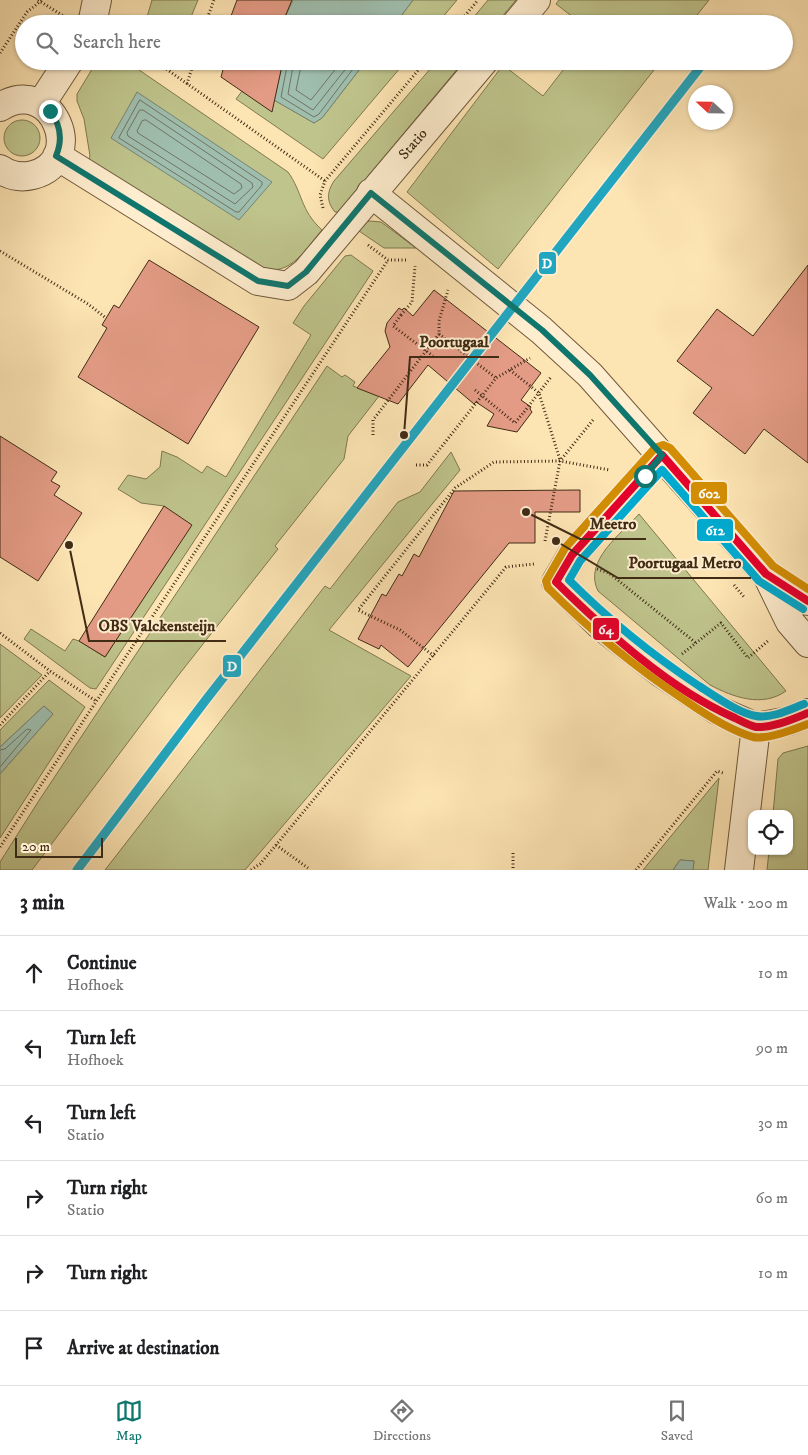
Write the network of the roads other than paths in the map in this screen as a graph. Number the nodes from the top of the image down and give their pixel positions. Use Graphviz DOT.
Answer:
graph roads {
  1 [pos="97,0"];
  2 [pos="536,0"];
  3 [pos="86,15"];
  4 [pos="524,15"];
  5 [pos="63,70"];
  6 [pos="476,70"];
  7 [pos="41,104"];
  8 [pos="0,107"];
  9 [pos="56,156"];
  10 [pos="1,171"];
  11 [pos="371,193"];
  12 [pos="653,466"];
  13 [pos="766,574"];
  14 [pos="808,601"];
  15 [pos="808,643"];
  16 [pos="808,713"];
  17 [pos="756,727"];
  18 [pos="739,870"];
  1 -- 3 [label="street"];
  2 -- 4 [label="street"];
  5 -- 7 [label="street"];
  6 -- 11 [label="street, Statio"];
  7 -- 8 [label="street"];
  7 -- 9 [label="street"];
  9 -- 10 [label="street"];
  9 -- 11 [label="street, Statio"];
  11 -- 12 [label="street"];
  12 -- 13 [label="street"];
  12 -- 17 [label="street"];
  13 -- 14 [label="street"];
  13 -- 15 [label="street"];
  16 -- 17 [label="street"];
  17 -- 18 [label="street"];
}
